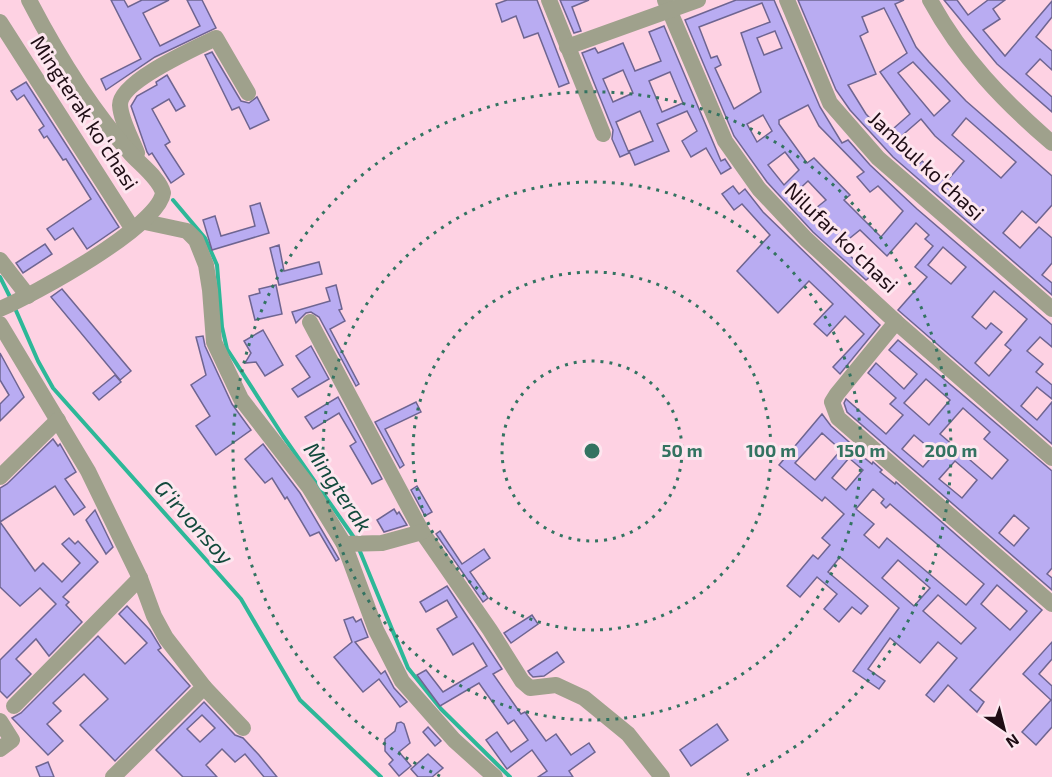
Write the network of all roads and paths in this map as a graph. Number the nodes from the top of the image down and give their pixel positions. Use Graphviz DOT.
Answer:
graph roads {
  1 [pos="28,0"];
  2 [pos="549,0"];
  3 [pos="698,0"];
  4 [pos="788,0"];
  5 [pos="930,0"];
  6 [pos="667,6"];
  7 [pos="0,22"];
  8 [pos="567,46"];
  9 [pos="248,93"];
  10 [pos="603,134"];
  11 [pos="1052,143"];
  12 [pos="142,166"];
  13 [pos="139,225"];
  14 [pos="0,260"];
  15 [pos="28,296"];
  16 [pos="1052,309"];
  17 [pos="1,314"];
  18 [pos="310,322"];
  19 [pos="896,322"];
  20 [pos="58,420"];
  21 [pos="1052,458"];
  22 [pos="0,477"];
  23 [pos="422,532"];
  24 [pos="348,544"];
  25 [pos="140,578"];
  26 [pos="1052,604"];
  27 [pos="204,687"];
  28 [pos="14,706"];
  29 [pos="0,721"];
  30 [pos="243,728"];
  31 [pos="0,749"];
  32 [pos="113,777"];
  33 [pos="495,777"];
  34 [pos="662,777"];
  1 -- 12 [label="street"];
  2 -- 8 [label="street"];
  3 -- 6 [label="street"];
  4 -- 16 [label="street, Jambul koʻchasi"];
  5 -- 11 [label="street"];
  6 -- 8 [label="street"];
  6 -- 19 [label="street, Nilufar koʻchasi"];
  7 -- 13 [label="street, Mingterak koʻchasi"];
  8 -- 10 [label="street"];
  9 -- 12 [label="street"];
  12 -- 13 [label="street"];
  13 -- 15 [label="street"];
  13 -- 24 [label="street"];
  14 -- 15 [label="street"];
  15 -- 17 [label="street"];
  17 -- 20 [label="street"];
  18 -- 23 [label="street"];
  19 -- 21 [label="street, Nilufar koʻchasi"];
  19 -- 26 [label="street"];
  20 -- 22 [label="street"];
  20 -- 25 [label="street"];
  23 -- 24 [label="street"];
  23 -- 34 [label="street"];
  24 -- 33 [label="street"];
  25 -- 27 [label="street"];
  25 -- 28 [label="street"];
  27 -- 30 [label="street"];
  27 -- 32 [label="street"];
  29 -- 31 [label="street"];
}
